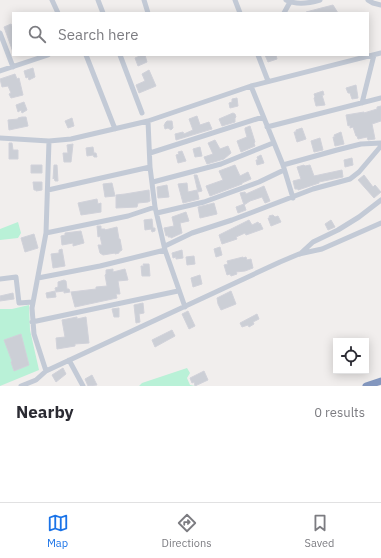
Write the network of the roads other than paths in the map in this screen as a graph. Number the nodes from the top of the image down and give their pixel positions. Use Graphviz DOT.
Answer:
graph roads {
  1 [pos="52,0"];
  2 [pos="98,0"];
  3 [pos="144,0"];
  4 [pos="235,0"];
  5 [pos="320,0"];
  6 [pos="368,0"];
  7 [pos="288,1"];
  8 [pos="381,5"];
  9 [pos="58,12"];
  10 [pos="103,12"];
  11 [pos="148,12"];
  12 [pos="240,12"];
  13 [pos="284,12"];
  14 [pos="0,33"];
  15 [pos="381,53"];
  16 [pos="374,55"];
  17 [pos="45,56"];
  18 [pos="86,56"];
  19 [pos="120,56"];
  20 [pos="258,56"];
  21 [pos="13,67"];
  22 [pos="0,71"];
  23 [pos="268,81"];
  24 [pos="251,86"];
  25 [pos="381,98"];
  26 [pos="362,103"];
  27 [pos="142,113"];
  28 [pos="263,117"];
  29 [pos="148,121"];
  30 [pos="267,127"];
  31 [pos="115,129"];
  32 [pos="0,138"];
  33 [pos="49,141"];
  34 [pos="273,143"];
  35 [pos="381,143"];
  36 [pos="381,146"];
  37 [pos="150,153"];
  38 [pos="150,167"];
  39 [pos="284,168"];
  40 [pos="153,182"];
  41 [pos="48,190"];
  42 [pos="293,198"];
  43 [pos="381,200"];
  44 [pos="155,207"];
  45 [pos="157,213"];
  46 [pos="381,223"];
  47 [pos="46,233"];
  48 [pos="165,248"];
  49 [pos="299,254"];
  50 [pos="38,278"];
  51 [pos="0,279"];
  52 [pos="178,291"];
  53 [pos="33,302"];
  54 [pos="185,307"];
  55 [pos="32,322"];
  56 [pos="69,360"];
  57 [pos="46,371"];
  58 [pos="381,381"];
  59 [pos="21,386"];
  60 [pos="83,386"];
  61 [pos="366,386"];
  1 -- 9 [label="street"];
  2 -- 10 [label="street"];
  3 -- 11 [label="street"];
  4 -- 12 [label="street"];
  5 -- 7 [label="street"];
  6 -- 8 [label="street"];
  7 -- 13 [label="street"];
  14 -- 21 [label="street"];
  15 -- 16 [label="street"];
  16 -- 23 [label="street"];
  16 -- 26 [label="street"];
  17 -- 21 [label="street"];
  18 -- 31 [label="street"];
  19 -- 27 [label="street"];
  20 -- 23 [label="street"];
  21 -- 22 [label="street"];
  23 -- 24 [label="street"];
  24 -- 28 [label="street"];
  24 -- 29 [label="street"];
  25 -- 26 [label="street"];
  26 -- 30 [label="street"];
  28 -- 30 [label="street"];
  28 -- 37 [label="street"];
  29 -- 31 [label="street"];
  29 -- 37 [label="street"];
  30 -- 34 [label="street"];
  31 -- 33 [label="street"];
  32 -- 33 [label="street"];
  33 -- 41 [label="street"];
  34 -- 39 [label="street"];
  34 -- 40 [label="street"];
  35 -- 39 [label="street"];
  36 -- 42 [label="street"];
  37 -- 38 [label="street"];
  38 -- 40 [label="street"];
  38 -- 41 [label="street"];
  39 -- 42 [label="street"];
  39 -- 45 [label="street"];
  40 -- 44 [label="street"];
  41 -- 47 [label="street"];
  42 -- 48 [label="street"];
  43 -- 49 [label="street"];
  44 -- 45 [label="street"];
  44 -- 47 [label="street"];
  45 -- 48 [label="street"];
  46 -- 49 [label="street"];
  47 -- 50 [label="street"];
  48 -- 50 [label="street"];
  48 -- 52 [label="street"];
  49 -- 54 [label="street"];
  50 -- 53 [label="street"];
  51 -- 53 [label="street"];
  52 -- 54 [label="street"];
  52 -- 55 [label="street"];
  53 -- 55 [label="street"];
  54 -- 56 [label="street"];
  55 -- 57 [label="street"];
  56 -- 57 [label="street"];
  56 -- 60 [label="street"];
  57 -- 59 [label="street"];
  58 -- 61 [label="highway"];
}
